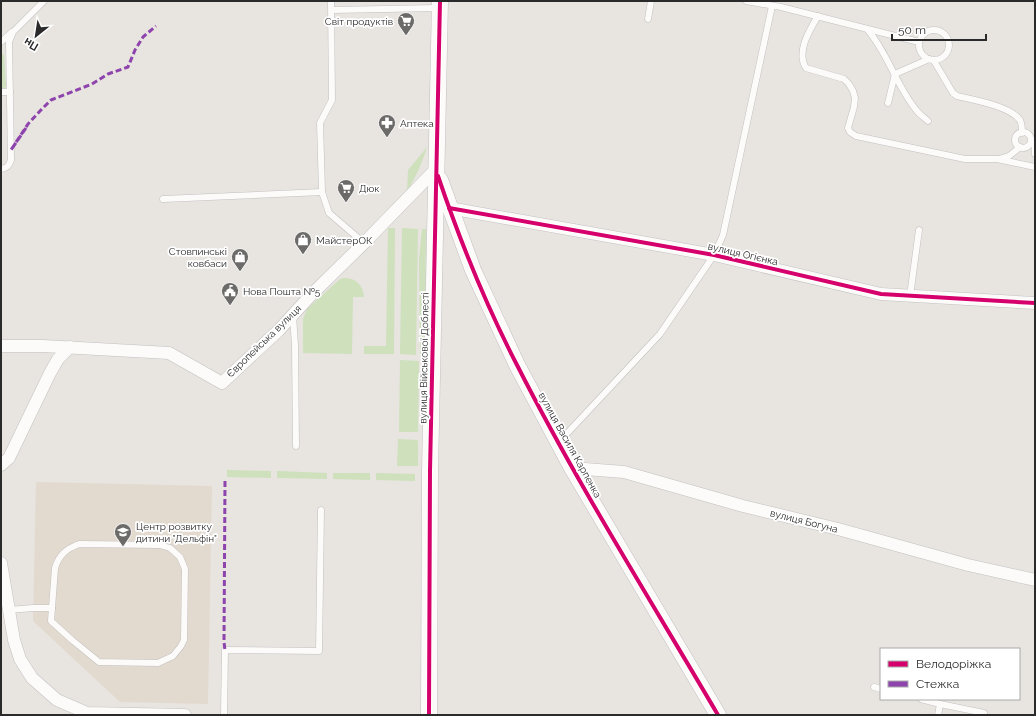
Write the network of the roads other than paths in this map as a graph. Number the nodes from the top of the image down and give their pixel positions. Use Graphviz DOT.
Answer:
graph roads {
  1 [pos="44,1"];
  2 [pos="331,1"];
  3 [pos="651,1"];
  4 [pos="746,1"];
  5 [pos="440,4"];
  6 [pos="772,6"];
  7 [pos="332,10"];
  8 [pos="818,16"];
  9 [pos="648,19"];
  10 [pos="866,28"];
  11 [pos="13,32"];
  12 [pos="1,42"];
  13 [pos="919,42"];
  14 [pos="931,60"];
  15 [pos="895,74"];
  16 [pos="1,92"];
  17 [pos="10,92"];
  18 [pos="888,103"];
  19 [pos="928,121"];
  20 [pos="1022,133"];
  21 [pos="1033,140"];
  22 [pos="1020,148"];
  23 [pos="1035,154"];
  24 [pos="997,159"];
  25 [pos="1035,167"];
  26 [pos="1,169"];
  27 [pos="436,169"];
  28 [pos="322,192"];
  29 [pos="163,199"];
  30 [pos="449,208"];
  31 [pos="919,230"];
  32 [pos="364,243"];
  33 [pos="714,255"];
  34 [pos="910,296"];
  35 [pos="1035,303"];
  36 [pos="293,314"];
  37 [pos="1,346"];
  38 [pos="70,347"];
  39 [pos="559,442"];
  40 [pos="296,446"];
  41 [pos="1,465"];
  42 [pos="572,468"];
  43 [pos="321,510"];
  44 [pos="1,563"];
  45 [pos="1035,580"];
  46 [pos="52,608"];
  47 [pos="9,610"];
  48 [pos="874,687"];
  49 [pos="880,689"];
  50 [pos="925,700"];
  51 [pos="940,704"];
  52 [pos="984,713"];
  53 [pos="185,715"];
  54 [pos="224,715"];
  55 [pos="429,715"];
  56 [pos="718,715"];
  57 [pos="938,715"];
  1 -- 11 [label="lane"];
  2 -- 7 [label="lane"];
  3 -- 9 [label="lane"];
  4 -- 6 [label="lane"];
  5 -- 7 [label="lane"];
  5 -- 27 [label="street, вулиця Військової Доблесті"];
  6 -- 8 [label="lane"];
  6 -- 33 [label="lane"];
  7 -- 28 [label="lane"];
  8 -- 10 [label="lane"];
  8 -- 24 [label="lane"];
  10 -- 13 [label="lane"];
  10 -- 15 [label="lane"];
  11 -- 12 [label="lane"];
  11 -- 17 [label="lane"];
  13 -- 14 [label="lane"];
  13 -- 14 [label="lane"];
  14 -- 15 [label="lane"];
  14 -- 20 [label="lane"];
  15 -- 18 [label="lane"];
  15 -- 19 [label="lane"];
  16 -- 17 [label="lane"];
  17 -- 26 [label="lane"];
  20 -- 21 [label="lane"];
  20 -- 22 [label="lane"];
  21 -- 22 [label="lane"];
  21 -- 23 [label="lane"];
  22 -- 24 [label="lane"];
  24 -- 25 [label="lane"];
  27 -- 30 [label="street, вулиця Василя Карпенка"];
  27 -- 32 [label="street, Європейська вулиця"];
  27 -- 55 [label="street, вулиця Військової Доблесті"];
  28 -- 29 [label="lane"];
  28 -- 32 [label="lane"];
  30 -- 33 [label="street, вулиця Огієнка"];
  30 -- 39 [label="street, вулиця Василя Карпенка"];
  31 -- 34 [label="lane"];
  32 -- 36 [label="street, Європейська вулиця"];
  33 -- 34 [label="street, вулиця Огієнка"];
  33 -- 39 [label="lane"];
  34 -- 35 [label="street, вулиця Огієнка"];
  36 -- 38 [label="street, Європейська вулиця"];
  36 -- 40 [label="lane"];
  37 -- 38 [label="street, Європейська вулиця"];
  38 -- 41 [label="street"];
  39 -- 42 [label="street, вулиця Василя Карпенка"];
  42 -- 45 [label="street, вулиця Богуна"];
  42 -- 56 [label="street, вулиця Василя Карпенка"];
  43 -- 54 [label="lane"];
  44 -- 47 [label="street"];
  46 -- 46 [label="lane"];
  46 -- 47 [label="lane"];
  47 -- 53 [label="street"];
  48 -- 49 [label="lane"];
  50 -- 51 [label="lane"];
  51 -- 52 [label="lane"];
  51 -- 57 [label="lane"];
}
